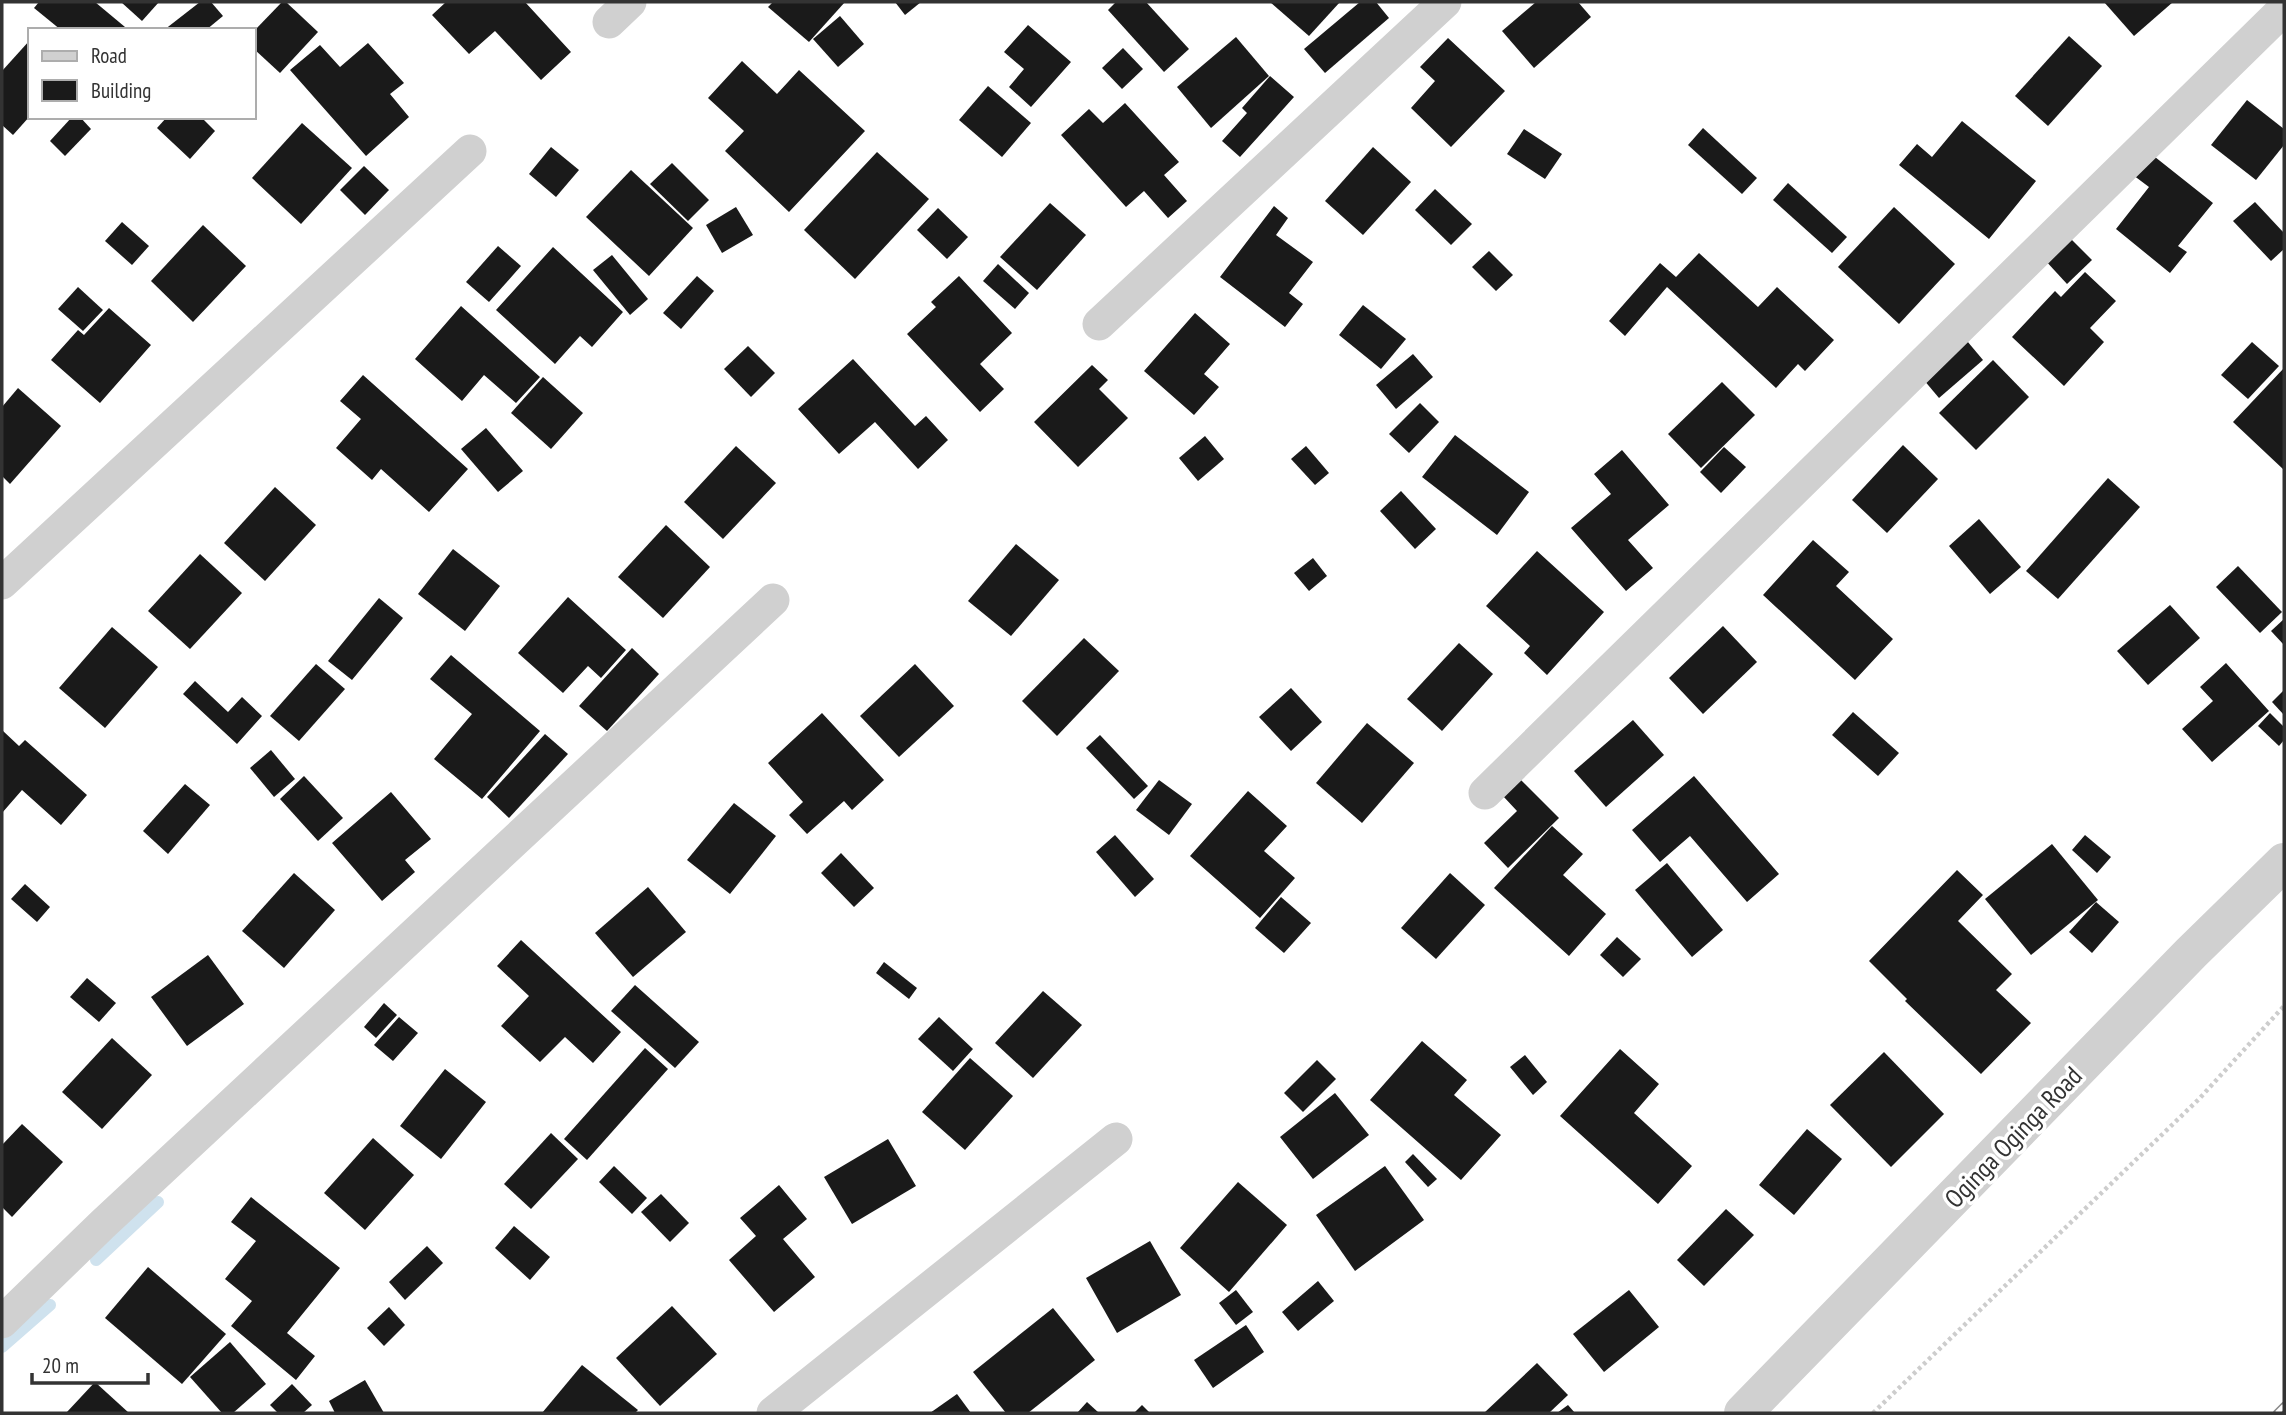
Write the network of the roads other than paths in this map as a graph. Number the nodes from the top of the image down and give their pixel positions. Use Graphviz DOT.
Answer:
graph roads {
  1 [pos="1445,2"];
  2 [pos="2284,9"];
  3 [pos="470,151"];
  4 [pos="1099,324"];
  5 [pos="2,583"];
  6 [pos="773,600"];
  7 [pos="1485,793"];
  8 [pos="2284,862"];
  9 [pos="1116,1139"];
  10 [pos="2,1322"];
  11 [pos="774,1413"];
  12 [pos="1744,1413"];
  1 -- 4 [label="street"];
  2 -- 7 [label="street"];
  3 -- 5 [label="street"];
  6 -- 10 [label="street"];
  8 -- 12 [label="street, Oginga Oginga Road"];
  9 -- 11 [label="street"];
}
